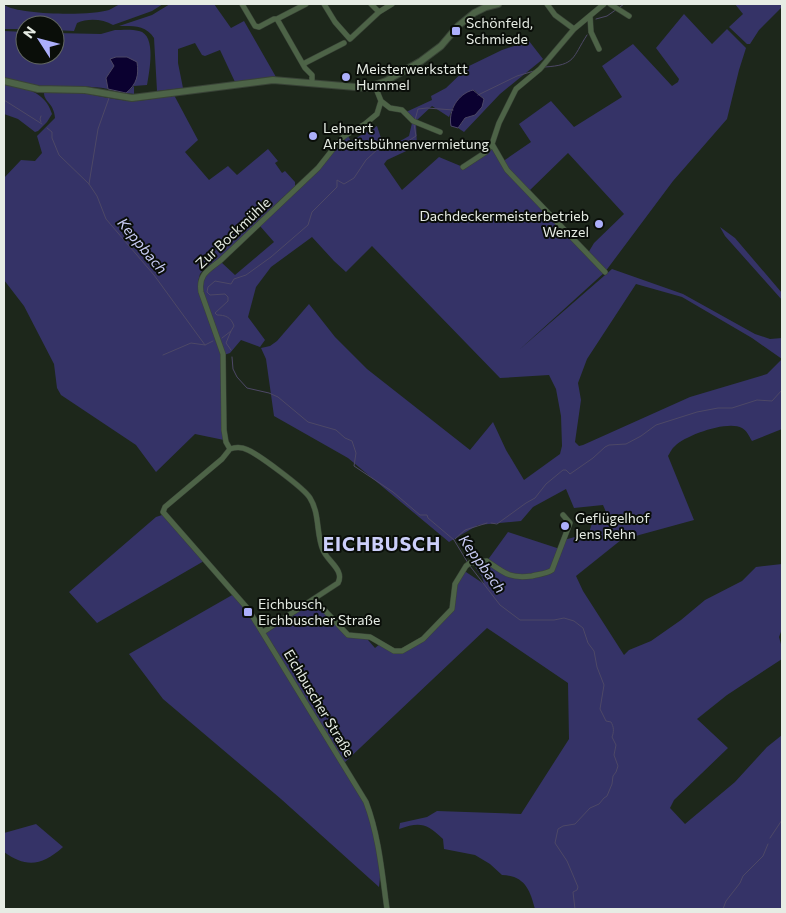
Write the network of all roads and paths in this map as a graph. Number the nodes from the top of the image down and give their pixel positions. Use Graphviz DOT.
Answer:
graph roads {
  1 [pos="242,4"];
  2 [pos="306,4"];
  3 [pos="324,4"];
  4 [pos="371,4"];
  5 [pos="392,4"];
  6 [pos="498,4"];
  7 [pos="547,4"];
  8 [pos="604,4"];
  9 [pos="610,4"];
  10 [pos="379,12"];
  11 [pos="590,16"];
  12 [pos="629,16"];
  13 [pos="277,19"];
  14 [pos="574,29"];
  15 [pos="344,43"];
  16 [pos="599,49"];
  17 [pos="303,64"];
  18 [pos="4,81"];
  19 [pos="312,82"];
  20 [pos="375,86"];
  21 [pos="381,101"];
  22 [pos="440,132"];
  23 [pos="492,144"];
  24 [pos="463,167"];
  25 [pos="605,272"];
  26 [pos="230,449"];
  27 [pos="563,515"];
  28 [pos="314,599"];
  29 [pos="264,632"];
  30 [pos="387,909"];
  1 -- 13 [label="street"];
  2 -- 13 [label="street"];
  3 -- 10 [label="street"];
  4 -- 10 [label="street"];
  5 -- 10 [label="street"];
  6 -- 20 [label="street"];
  7 -- 14 [label="street"];
  8 -- 11 [label="street"];
  9 -- 12 [label="street"];
  11 -- 14 [label="street"];
  11 -- 16 [label="street"];
  13 -- 17 [label="street"];
  14 -- 23 [label="street"];
  15 -- 17 [label="street"];
  17 -- 19 [label="street"];
  18 -- 19 [label="street"];
  19 -- 20 [label="street"];
  20 -- 21 [label="street"];
  21 -- 22 [label="street"];
  21 -- 26 [label="street, Zur Bockmühle"];
  23 -- 24 [label="street"];
  23 -- 25 [label="street"];
  26 -- 28 [label="street"];
  26 -- 29 [label="street, Eichbuscher Straße"];
  27 -- 28 [label="street"];
  28 -- 29 [label="street"];
  29 -- 30 [label="street, Eichbuscher Straße"];
}
